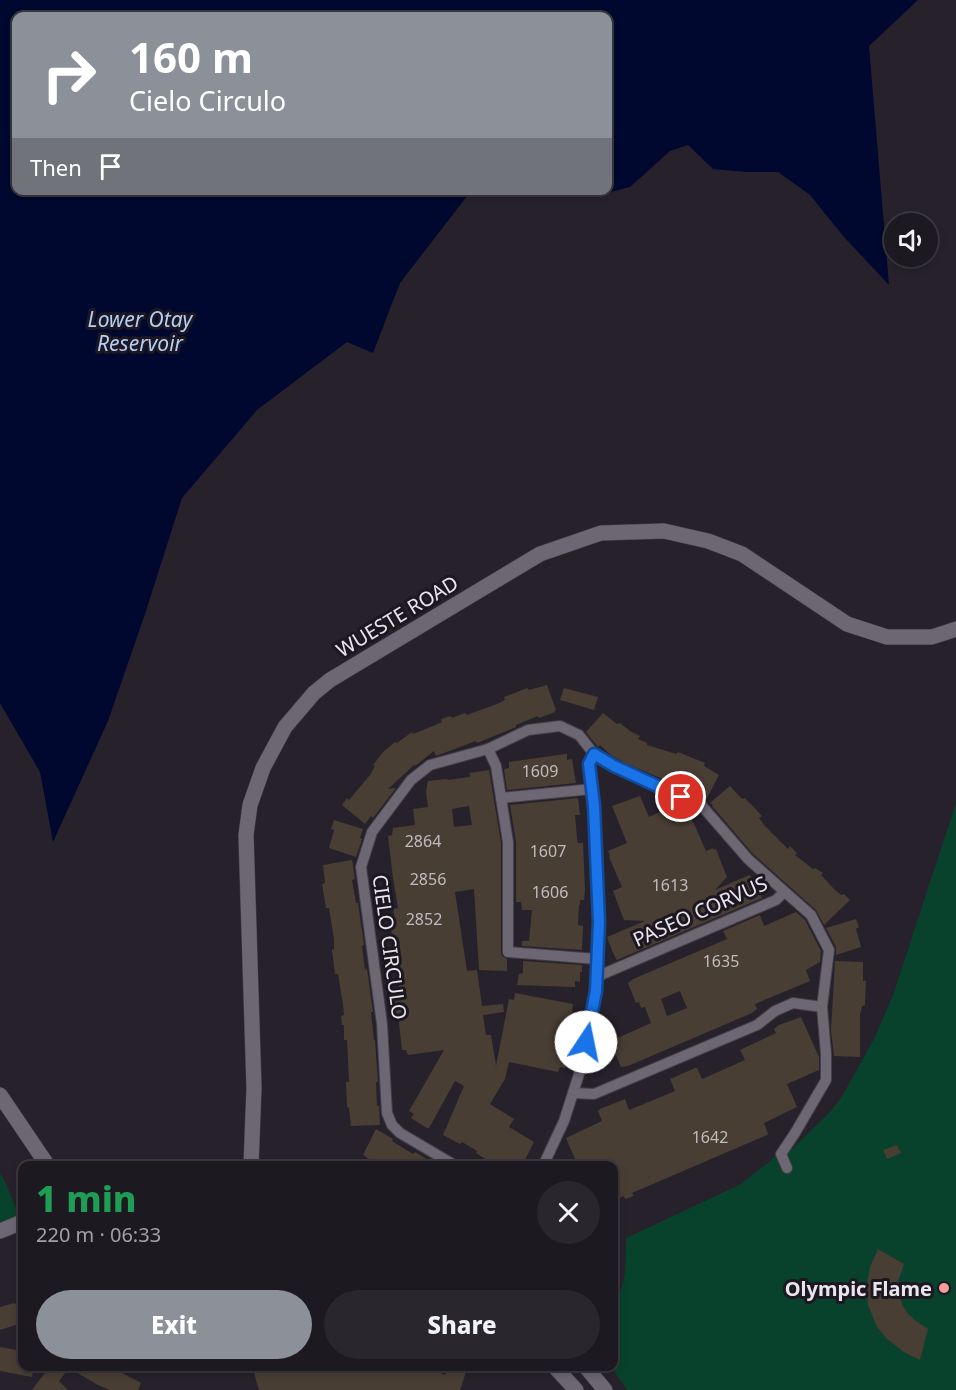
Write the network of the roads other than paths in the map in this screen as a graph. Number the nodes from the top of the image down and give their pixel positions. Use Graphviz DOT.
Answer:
graph roads {
  1 [pos="956,629"];
  2 [pos="488,749"];
  3 [pos="594,754"];
  4 [pos="592,789"];
  5 [pos="501,798"];
  6 [pos="784,892"];
  7 [pos="597,959"];
  8 [pos="596,977"];
  9 [pos="822,1007"];
  10 [pos="573,1093"];
  11 [pos="0,1095"];
  12 [pos="45,1161"];
  13 [pos="251,1161"];
  14 [pos="448,1161"];
  15 [pos="545,1161"];
  16 [pos="786,1168"];
  17 [pos="18,1224"];
  18 [pos="0,1231"];
  19 [pos="559,1371"];
  20 [pos="589,1371"];
  21 [pos="576,1390"];
  22 [pos="605,1390"];
  1 -- 13 [label="street, WUESTE ROAD"];
  2 -- 3 [label="street, CIELO CIRCULO"];
  2 -- 5 [label="street"];
  2 -- 14 [label="street, CIELO CIRCULO"];
  3 -- 4 [label="street"];
  3 -- 6 [label="street, CIELO CIRCULO"];
  4 -- 5 [label="street"];
  4 -- 7 [label="street"];
  5 -- 7 [label="street"];
  6 -- 8 [label="street, PASEO CORVUS"];
  6 -- 9 [label="street, CIELO CIRCULO"];
  7 -- 8 [label="street"];
  8 -- 10 [label="street"];
  9 -- 10 [label="street"];
  9 -- 16 [label="street, CIELO CIRCULO"];
  10 -- 15 [label="street"];
  11 -- 12 [label="street"];
  17 -- 18 [label="street"];
  19 -- 21 [label="street"];
  20 -- 22 [label="street"];
}
